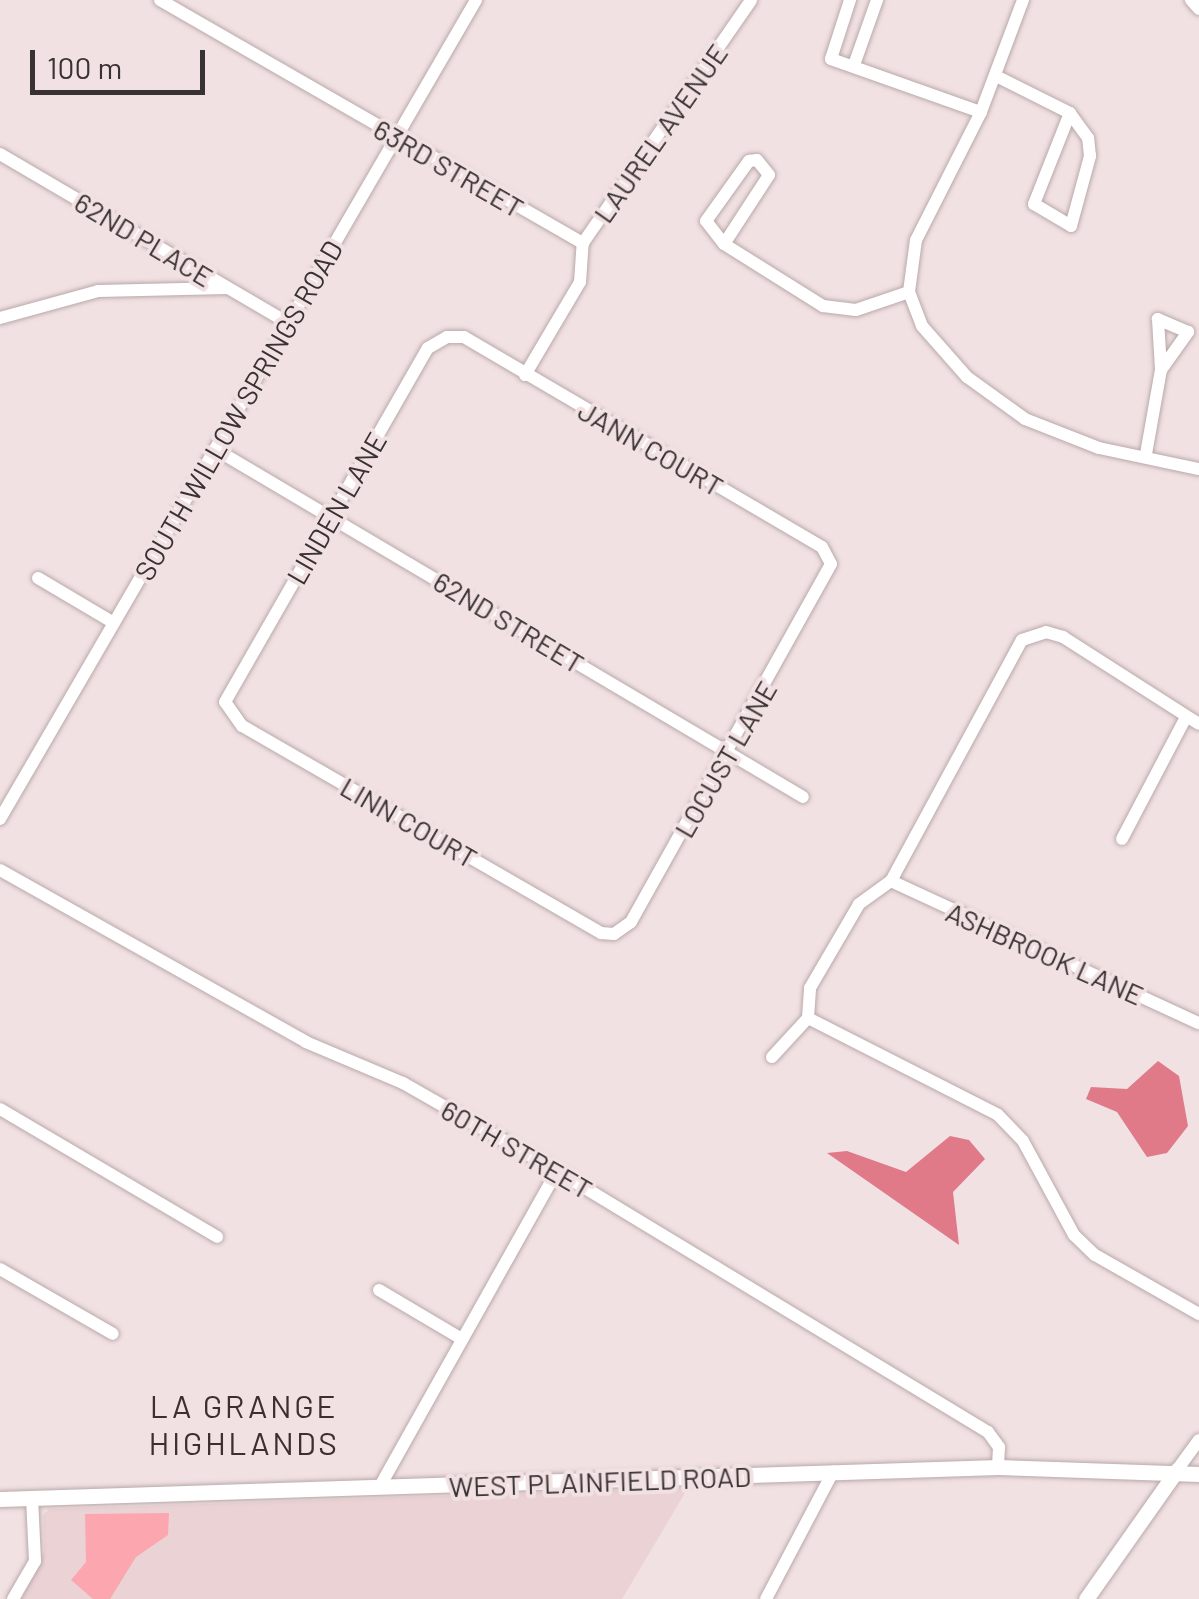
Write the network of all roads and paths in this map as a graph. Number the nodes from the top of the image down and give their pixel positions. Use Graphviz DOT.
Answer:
graph roads {
  1 [pos="160,0"];
  2 [pos="476,0"];
  3 [pos="751,0"];
  4 [pos="850,0"];
  5 [pos="877,0"];
  6 [pos="1023,0"];
  7 [pos="1192,0"];
  8 [pos="1199,9"];
  9 [pos="854,65"];
  10 [pos="996,76"];
  11 [pos="981,112"];
  12 [pos="1070,113"];
  13 [pos="396,139"];
  14 [pos="0,154"];
  15 [pos="584,243"];
  16 [pos="724,244"];
  17 [pos="227,288"];
  18 [pos="908,292"];
  19 [pos="0,318"];
  20 [pos="288,323"];
  21 [pos="464,337"];
  22 [pos="1162,370"];
  23 [pos="525,374"];
  24 [pos="215,449"];
  25 [pos="1146,454"];
  26 [pos="1199,469"];
  27 [pos="331,517"];
  28 [pos="831,564"];
  29 [pos="38,578"];
  30 [pos="114,623"];
  31 [pos="226,702"];
  32 [pos="1192,721"];
  33 [pos="729,752"];
  34 [pos="803,797"];
  35 [pos="0,819"];
  36 [pos="1122,839"];
  37 [pos="0,870"];
  38 [pos="892,881"];
  39 [pos="600,932"];
  40 [pos="808,1018"];
  41 [pos="1199,1023"];
  42 [pos="772,1056"];
  43 [pos="0,1109"];
  44 [pos="558,1172"];
  45 [pos="217,1237"];
  46 [pos="0,1269"];
  47 [pos="379,1290"];
  48 [pos="1199,1314"];
  49 [pos="113,1334"];
  50 [pos="462,1339"];
  51 [pos="1199,1440"];
  52 [pos="998,1467"];
  53 [pos="1177,1470"];
  54 [pos="833,1472"];
  55 [pos="1199,1474"];
  56 [pos="379,1488"];
  57 [pos="32,1498"];
  58 [pos="0,1499"];
  59 [pos="13,1599"];
  60 [pos="766,1599"];
  61 [pos="1086,1599"];
  1 -- 13 [label="street, 63RD STREET"];
  2 -- 13 [label="street, SOUTH WILLOW SPRINGS ROAD"];
  3 -- 15 [label="street, LAUREL AVENUE"];
  4 -- 9 [label="street"];
  5 -- 9 [label="street"];
  6 -- 10 [label="street"];
  7 -- 8 [label="street"];
  9 -- 11 [label="street"];
  10 -- 11 [label="street"];
  10 -- 12 [label="street"];
  11 -- 18 [label="street"];
  12 -- 12 [label="street"];
  13 -- 15 [label="street, 63RD STREET"];
  13 -- 20 [label="street, SOUTH WILLOW SPRINGS ROAD"];
  14 -- 17 [label="street, 62ND PLACE"];
  15 -- 23 [label="street, LAUREL AVENUE"];
  16 -- 16 [label="street"];
  16 -- 18 [label="street"];
  17 -- 19 [label="street"];
  17 -- 20 [label="street, 62ND PLACE"];
  18 -- 25 [label="street"];
  20 -- 24 [label="street, SOUTH WILLOW SPRINGS ROAD"];
  21 -- 23 [label="street, JANN COURT"];
  21 -- 27 [label="street, LINDEN LANE"];
  22 -- 25 [label="street"];
  23 -- 28 [label="street, JANN COURT"];
  24 -- 27 [label="street, 62ND STREET"];
  24 -- 30 [label="street, SOUTH WILLOW SPRINGS ROAD"];
  25 -- 26 [label="street"];
  27 -- 31 [label="street, LINDEN LANE"];
  27 -- 33 [label="street, 62ND STREET"];
  28 -- 33 [label="street, LOCUST LANE"];
  29 -- 30 [label="street"];
  30 -- 35 [label="street, SOUTH WILLOW SPRINGS ROAD"];
  31 -- 39 [label="street, LINN COURT"];
  32 -- 36 [label="street"];
  32 -- 38 [label="street"];
  33 -- 34 [label="street, 62ND STREET"];
  33 -- 39 [label="street, LOCUST LANE"];
  37 -- 44 [label="street, 60TH STREET"];
  38 -- 40 [label="street"];
  38 -- 41 [label="street, ASHBROOK LANE"];
  40 -- 42 [label="street"];
  40 -- 48 [label="street"];
  43 -- 45 [label="street"];
  44 -- 50 [label="street"];
  44 -- 52 [label="street, 60TH STREET"];
  46 -- 49 [label="street"];
  47 -- 50 [label="street"];
  50 -- 56 [label="street"];
  51 -- 53 [label="street"];
  52 -- 53 [label="main road, WEST PLAINFIELD ROAD"];
  52 -- 54 [label="main road, WEST PLAINFIELD ROAD"];
  53 -- 55 [label="main road, WEST PLAINFIELD ROAD"];
  53 -- 61 [label="main road"];
  54 -- 56 [label="main road, WEST PLAINFIELD ROAD"];
  54 -- 60 [label="street"];
  56 -- 57 [label="main road, WEST PLAINFIELD ROAD"];
  57 -- 58 [label="main road, WEST PLAINFIELD ROAD"];
  57 -- 59 [label="street"];
}
